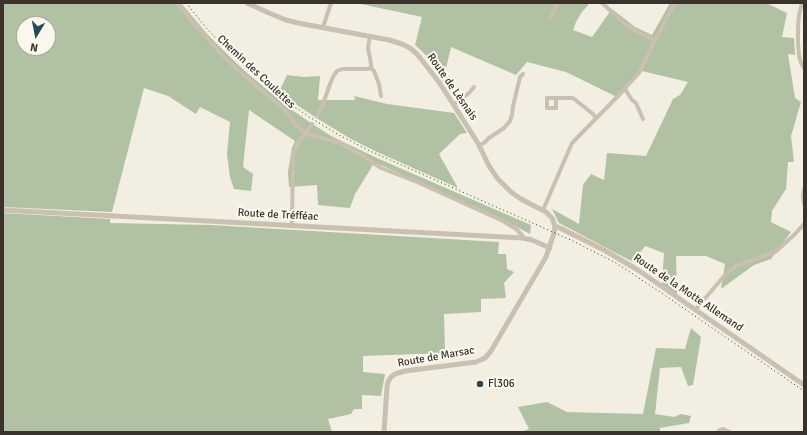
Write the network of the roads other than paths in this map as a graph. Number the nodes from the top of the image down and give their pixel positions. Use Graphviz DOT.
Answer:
graph roads {
  1 [pos="177,3"];
  2 [pos="248,3"];
  3 [pos="331,3"];
  4 [pos="558,3"];
  5 [pos="602,3"];
  6 [pos="675,3"];
  7 [pos="802,3"];
  8 [pos="551,17"];
  9 [pos="323,27"];
  10 [pos="370,36"];
  11 [pos="655,41"];
  12 [pos="371,68"];
  13 [pos="804,68"];
  14 [pos="523,74"];
  15 [pos="474,87"];
  16 [pos="625,89"];
  17 [pos="381,96"];
  18 [pos="556,98"];
  19 [pos="453,105"];
  20 [pos="317,116"];
  21 [pos="596,118"];
  22 [pos="643,119"];
  23 [pos="312,124"];
  24 [pos="306,133"];
  25 [pos="479,145"];
  26 [pos="804,189"];
  27 [pos="804,204"];
  28 [pos="3,210"];
  29 [pos="543,210"];
  30 [pos="804,224"];
  31 [pos="292,226"];
  32 [pos="555,226"];
  33 [pos="523,238"];
  34 [pos="550,248"];
  35 [pos="696,309"];
  36 [pos="804,385"];
  37 [pos="384,432"];
  38 [pos="718,432"];
  39 [pos="729,432"];
  1 -- 24 [label="street, Chemin des Coulettes"];
  2 -- 9 [label="street, Route de Lèsnais"];
  3 -- 9 [label="street"];
  4 -- 8 [label="street"];
  5 -- 11 [label="street"];
  6 -- 11 [label="street"];
  7 -- 13 [label="street"];
  9 -- 10 [label="street, Route de Lèsnais"];
  10 -- 12 [label="street"];
  10 -- 19 [label="street, Route de Lèsnais"];
  11 -- 16 [label="street"];
  12 -- 17 [label="street"];
  12 -- 20 [label="street"];
  14 -- 25 [label="street"];
  15 -- 19 [label="street"];
  16 -- 21 [label="street"];
  16 -- 22 [label="street"];
  18 -- 21 [label="street"];
  19 -- 25 [label="street, Route de Lèsnais"];
  21 -- 29 [label="street"];
  23 -- 24 [label="street"];
  24 -- 31 [label="street"];
  24 -- 33 [label="street, Chemin des Coulettes"];
  25 -- 29 [label="street, Route de Lèsnais"];
  26 -- 27 [label="street"];
  28 -- 31 [label="street, Route de Tréfféac"];
  29 -- 32 [label="street, Route de Lèsnais"];
  30 -- 35 [label="street"];
  31 -- 33 [label="street, Route de Tréfféac"];
  32 -- 34 [label="street"];
  32 -- 35 [label="street, Route de la Motte Allemand"];
  33 -- 34 [label="street, Route de Tréfféac"];
  34 -- 37 [label="street, Route de Marsac"];
  35 -- 36 [label="street, Route de la Motte Allemand"];
  38 -- 39 [label="street"];
}
